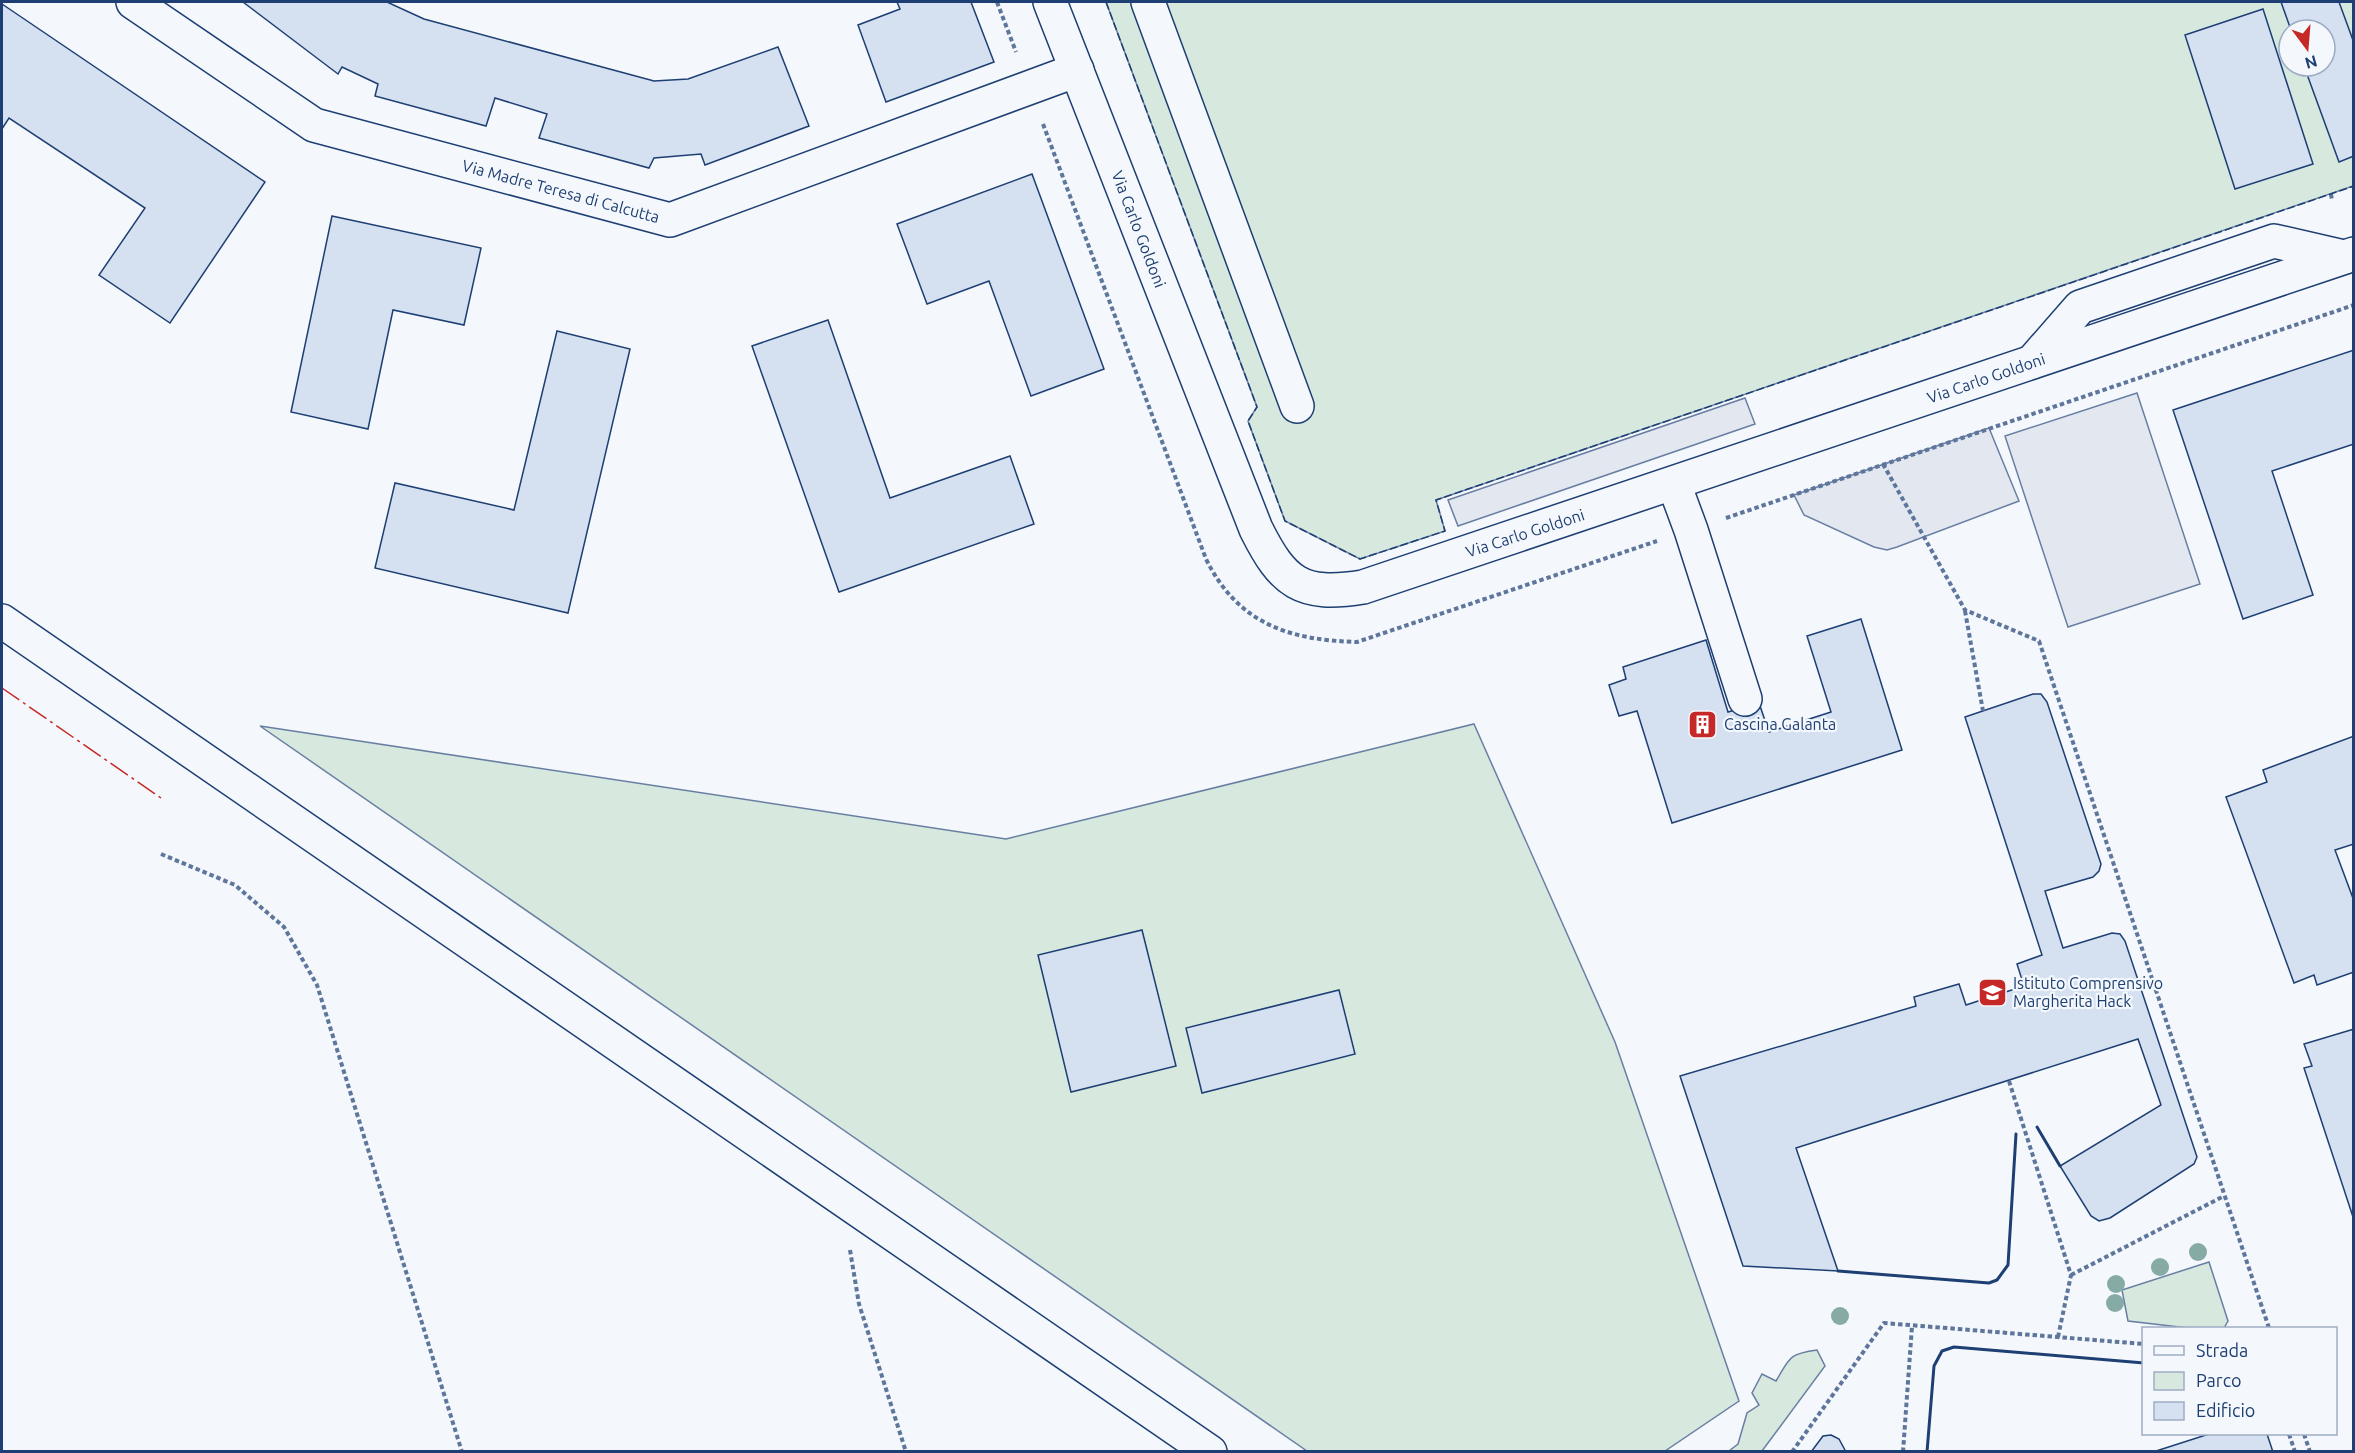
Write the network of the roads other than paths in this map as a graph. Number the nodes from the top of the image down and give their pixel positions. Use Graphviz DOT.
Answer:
graph roads {
  1 [pos="133,2"];
  2 [pos="1050,2"];
  3 [pos="1148,2"];
  4 [pos="1077,70"];
  5 [pos="2349,255"];
  6 [pos="1297,406"];
  7 [pos="1674,484"];
  8 [pos="2,621"];
  9 [pos="1745,699"];
  10 [pos="1210,1452"];
  1 -- 4 [label="street, Via Madre Teresa di Calcutta"];
  2 -- 4 [label="street, Via Carlo Goldoni"];
  3 -- 6 [label="street"];
  4 -- 7 [label="street, Via Carlo Goldoni"];
  5 -- 7 [label="street, Via Carlo Goldoni"];
  7 -- 9 [label="street"];
  8 -- 10 [label="street"];
}
